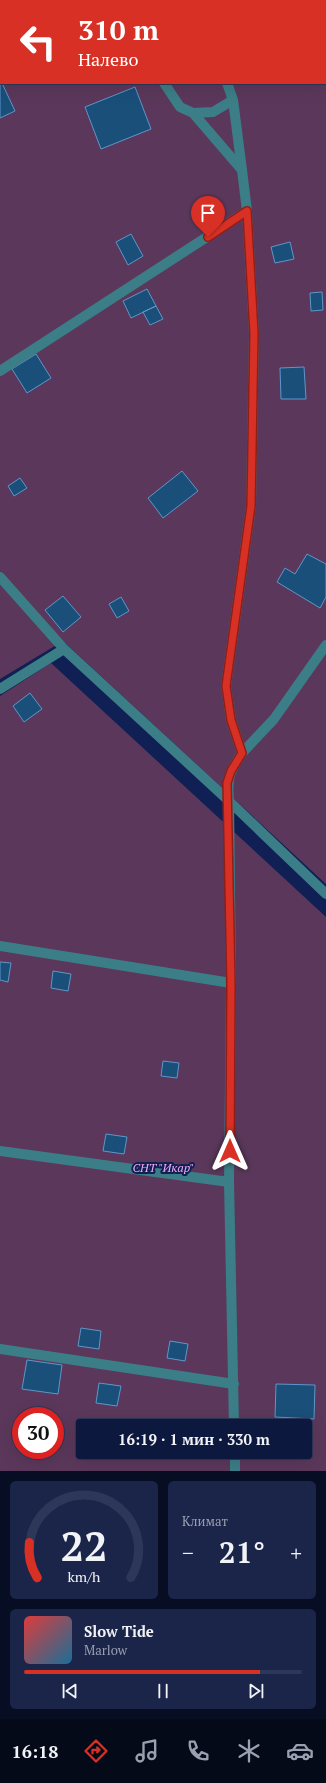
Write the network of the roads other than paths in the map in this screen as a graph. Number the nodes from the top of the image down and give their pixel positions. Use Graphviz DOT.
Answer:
graph roads {
  1 [pos="165,84"];
  2 [pos="227,84"];
  3 [pos="233,100"];
  4 [pos="193,113"];
  5 [pos="242,170"];
  6 [pos="247,211"];
  7 [pos="0,371"];
  8 [pos="0,577"];
  9 [pos="326,645"];
  10 [pos="64,649"];
  11 [pos="0,689"];
  12 [pos="242,753"];
  13 [pos="229,802"];
  14 [pos="326,894"];
  15 [pos="0,946"];
  16 [pos="231,984"];
  17 [pos="0,1151"];
  18 [pos="229,1182"];
  19 [pos="0,1350"];
  20 [pos="234,1384"];
  21 [pos="234,1419"];
  22 [pos="234,1459"];
  23 [pos="235,1471"];
  1 -- 4 [label="street"];
  2 -- 3 [label="street"];
  3 -- 4 [label="street"];
  3 -- 5 [label="street"];
  4 -- 5 [label="street"];
  5 -- 6 [label="street"];
  6 -- 7 [label="street"];
  6 -- 12 [label="street"];
  8 -- 10 [label="street"];
  9 -- 12 [label="street"];
  10 -- 11 [label="street"];
  10 -- 13 [label="street"];
  12 -- 13 [label="street"];
  13 -- 14 [label="street"];
  13 -- 16 [label="street"];
  15 -- 16 [label="street"];
  16 -- 18 [label="street"];
  17 -- 18 [label="street"];
  18 -- 20 [label="street"];
  19 -- 20 [label="street"];
  20 -- 21 [label="street"];
  22 -- 23 [label="street"];
}
